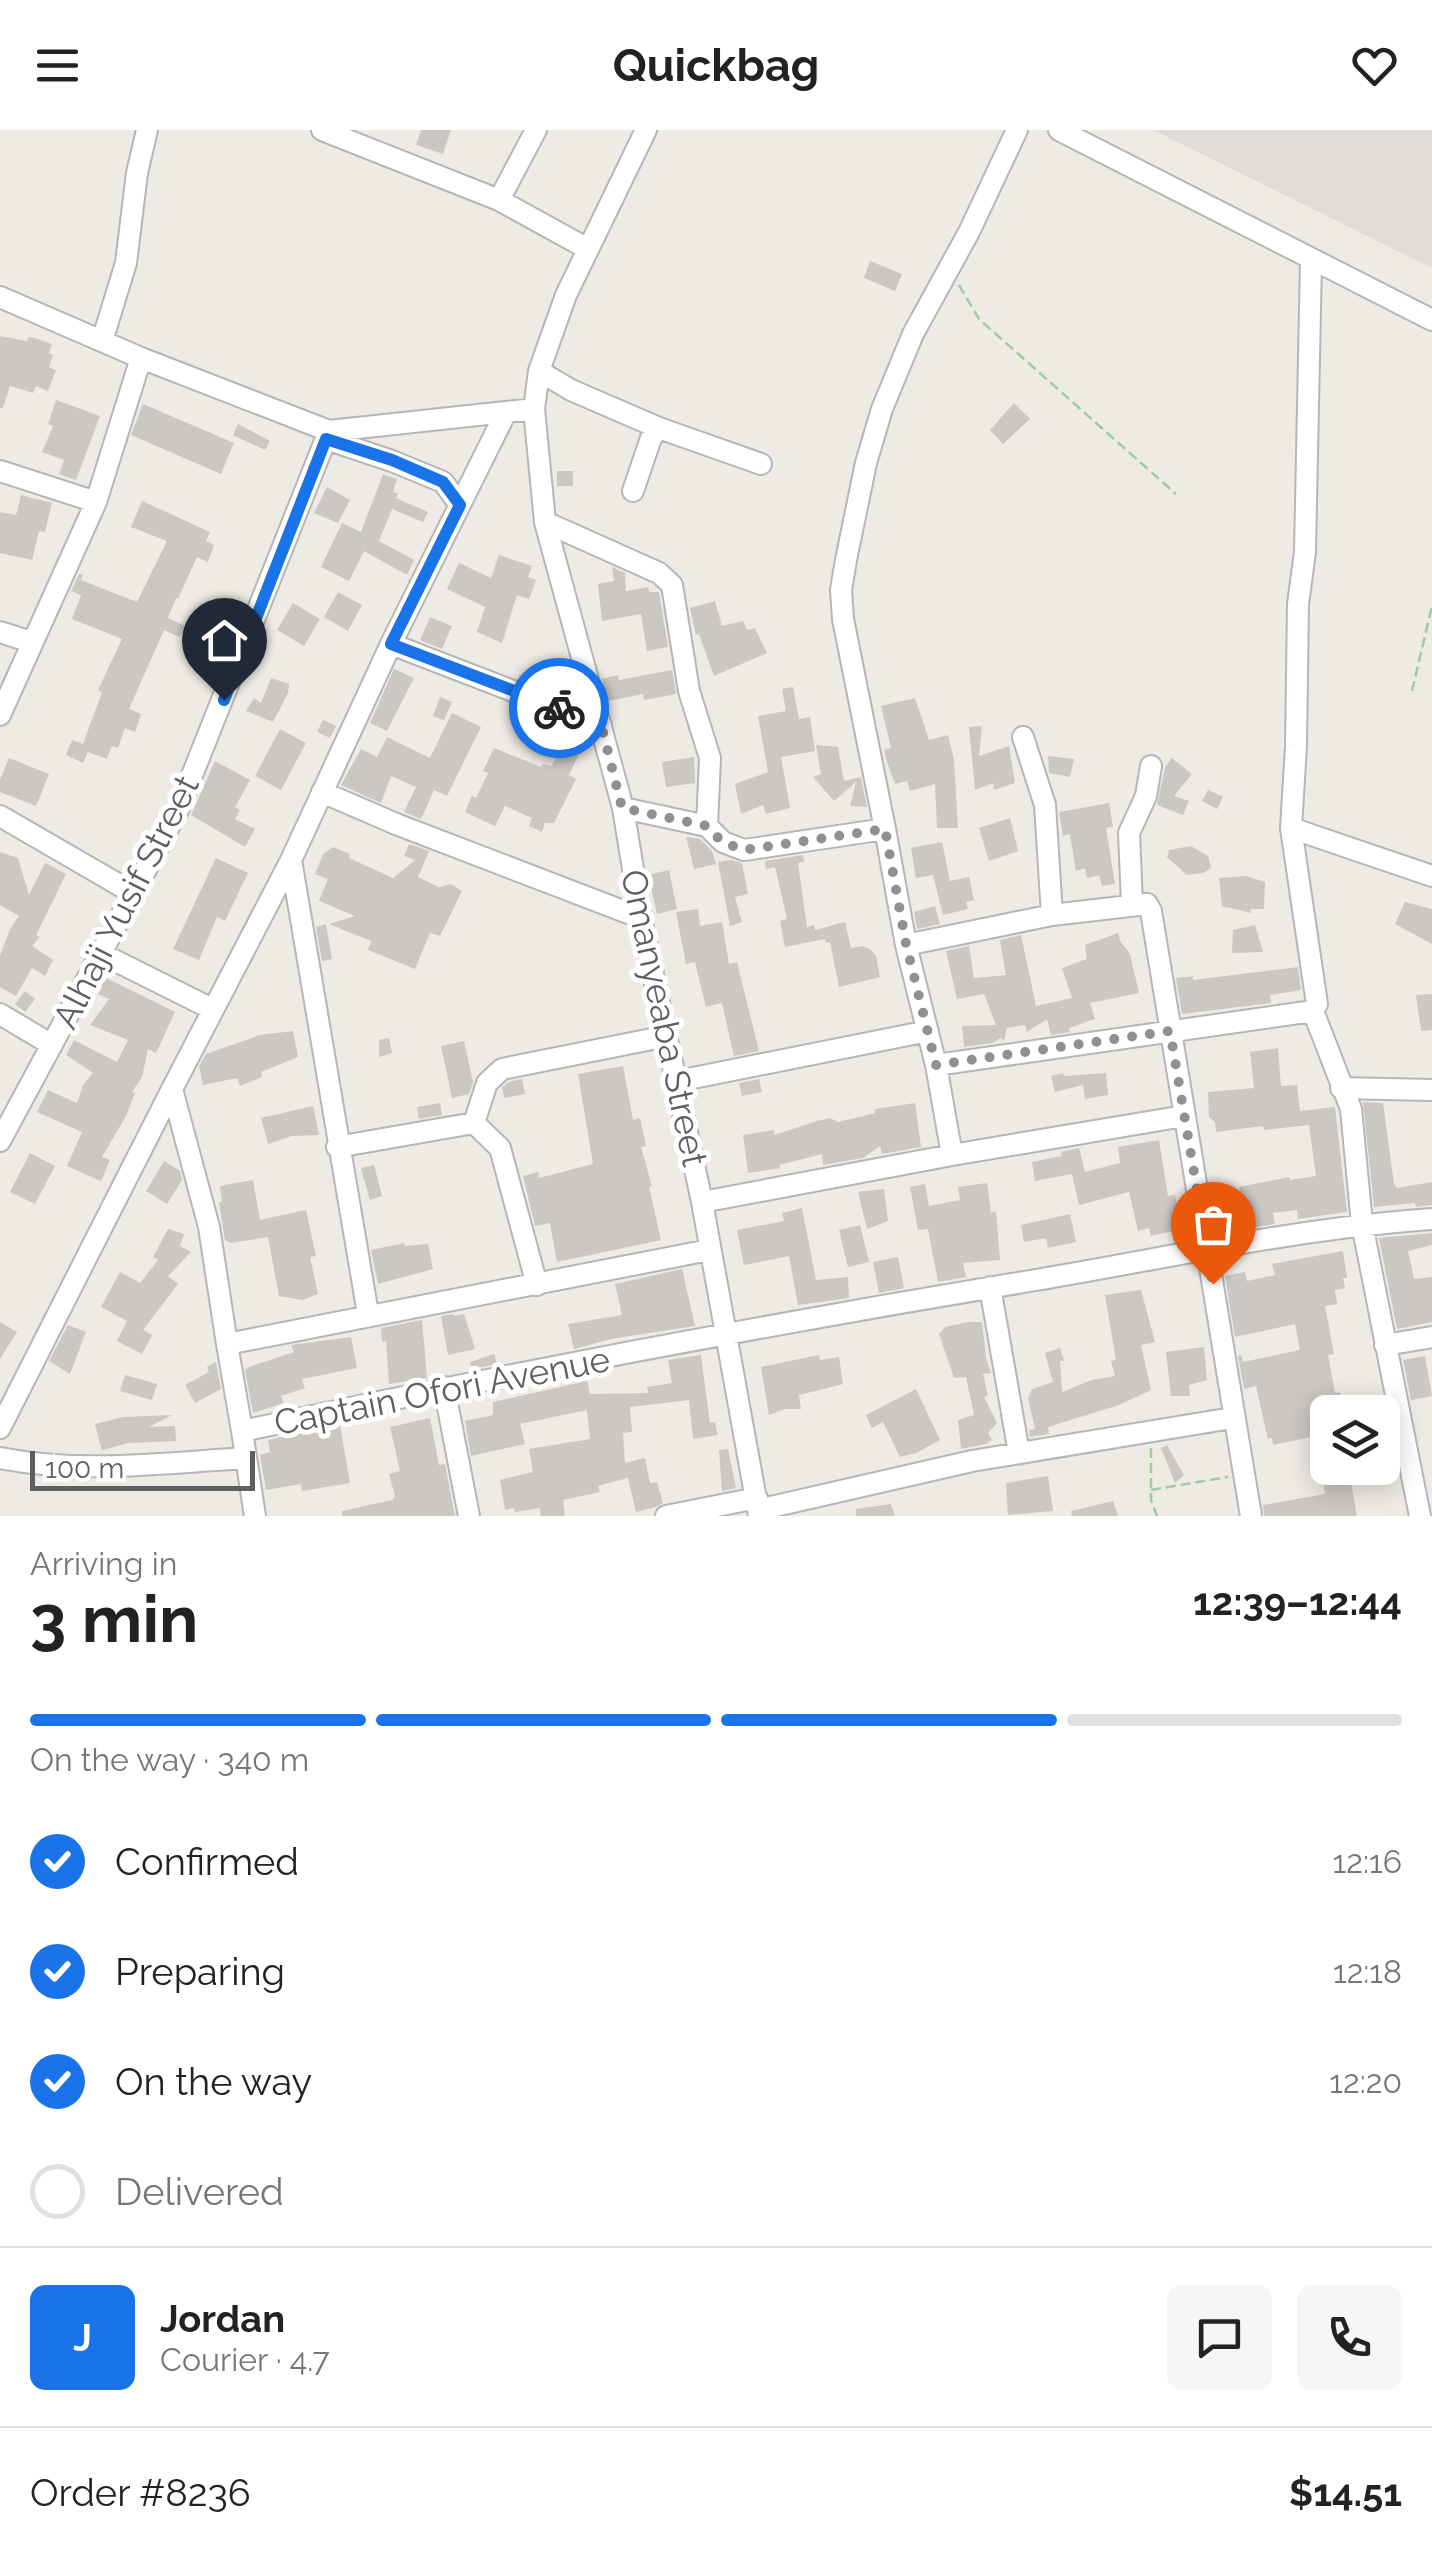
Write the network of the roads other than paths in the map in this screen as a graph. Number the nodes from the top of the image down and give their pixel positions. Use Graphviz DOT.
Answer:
graph roads {
  1 [pos="147,130"];
  2 [pos="322,130"];
  3 [pos="536,130"];
  4 [pos="646,130"];
  5 [pos="1016,130"];
  6 [pos="1059,130"];
  7 [pos="499,200"];
  8 [pos="588,249"];
  9 [pos="1311,260"];
  10 [pos="0,297"];
  11 [pos="1432,320"];
  12 [pos="102,340"];
  13 [pos="141,358"];
  14 [pos="539,371"];
  15 [pos="534,409"];
  16 [pos="506,412"];
  17 [pos="659,428"];
  18 [pos="328,435"];
  19 [pos="761,464"];
  20 [pos="0,471"];
  21 [pos="633,491"];
  22 [pos="96,502"];
  23 [pos="460,505"];
  24 [pos="545,522"];
  25 [pos="0,632"];
  26 [pos="31,642"];
  27 [pos="391,644"];
  28 [pos="0,715"];
  29 [pos="601,724"];
  30 [pos="1023,736"];
  31 [pos="1151,766"];
  32 [pos="322,792"];
  33 [pos="622,808"];
  34 [pos="0,816"];
  35 [pos="707,826"];
  36 [pos="1291,828"];
  37 [pos="885,829"];
  38 [pos="291,860"];
  39 [pos="1432,876"];
  40 [pos="133,894"];
  41 [pos="1132,904"];
  42 [pos="1052,915"];
  43 [pos="642,918"];
  44 [pos="906,944"];
  45 [pos="100,953"];
  46 [pos="212,1009"];
  47 [pos="1313,1012"];
  48 [pos="0,1014"];
  49 [pos="928,1031"];
  50 [pos="1170,1031"];
  51 [pos="667,1036"];
  52 [pos="52,1045"];
  53 [pos="936,1065"];
  54 [pos="678,1081"];
  55 [pos="1342,1088"];
  56 [pos="172,1089"];
  57 [pos="1432,1090"];
  58 [pos="1184,1116"];
  59 [pos="474,1123"];
  60 [pos="0,1142"];
  61 [pos="338,1147"];
  62 [pos="952,1155"];
  63 [pos="702,1202"];
  64 [pos="1432,1219"];
  65 [pos="1362,1224"];
  66 [pos="710,1250"];
  67 [pos="1208,1251"];
  68 [pos="537,1285"];
  69 [pos="990,1288"];
  70 [pos="368,1314"];
  71 [pos="726,1335"];
  72 [pos="1432,1337"];
  73 [pos="227,1344"];
  74 [pos="1385,1345"];
  75 [pos="444,1387"];
  76 [pos="1232,1418"];
  77 [pos="0,1428"];
  78 [pos="242,1432"];
  79 [pos="1018,1454"];
  80 [pos="0,1458"];
  81 [pos="246,1458"];
  82 [pos="758,1508"];
  83 [pos="254,1516"];
  84 [pos="469,1516"];
  85 [pos="666,1516"];
  86 [pos="1250,1516"];
  87 [pos="1420,1516"];
  1 -- 12 [label="street"];
  2 -- 7 [label="street"];
  3 -- 7 [label="street"];
  4 -- 8 [label="street, Omanyeaba Street"];
  5 -- 37 [label="street"];
  6 -- 9 [label="street"];
  7 -- 8 [label="street"];
  8 -- 14 [label="street, Omanyeaba Street"];
  9 -- 11 [label="street"];
  9 -- 36 [label="street"];
  10 -- 12 [label="street"];
  12 -- 13 [label="street"];
  13 -- 18 [label="street"];
  13 -- 22 [label="street"];
  14 -- 15 [label="street, Omanyeaba Street"];
  14 -- 17 [label="street"];
  15 -- 16 [label="street"];
  15 -- 24 [label="street, Omanyeaba Street"];
  16 -- 18 [label="street"];
  16 -- 23 [label="street"];
  17 -- 19 [label="street"];
  17 -- 21 [label="street"];
  18 -- 23 [label="street"];
  18 -- 40 [label="street, Alhaji Yusif Street"];
  20 -- 22 [label="street"];
  22 -- 26 [label="street"];
  23 -- 27 [label="street"];
  24 -- 29 [label="street, Omanyeaba Street"];
  24 -- 35 [label="street"];
  25 -- 26 [label="street"];
  26 -- 28 [label="street"];
  27 -- 29 [label="street"];
  27 -- 32 [label="street"];
  29 -- 33 [label="street, Omanyeaba Street"];
  30 -- 42 [label="street"];
  31 -- 41 [label="street"];
  32 -- 38 [label="street"];
  32 -- 43 [label="street"];
  33 -- 35 [label="street"];
  33 -- 43 [label="street, Omanyeaba Street"];
  34 -- 40 [label="street"];
  35 -- 37 [label="street"];
  36 -- 39 [label="street"];
  36 -- 47 [label="street"];
  37 -- 44 [label="street"];
  38 -- 46 [label="street"];
  38 -- 61 [label="street"];
  40 -- 45 [label="street, Alhaji Yusif Street"];
  41 -- 42 [label="street"];
  41 -- 50 [label="street"];
  42 -- 44 [label="street"];
  43 -- 51 [label="street, Omanyeaba Street"];
  44 -- 49 [label="street"];
  45 -- 46 [label="street"];
  45 -- 52 [label="street, Alhaji Yusif Street"];
  46 -- 56 [label="street"];
  47 -- 50 [label="street"];
  47 -- 55 [label="street"];
  48 -- 52 [label="street"];
  49 -- 53 [label="street"];
  49 -- 54 [label="street"];
  50 -- 53 [label="street"];
  50 -- 58 [label="street"];
  51 -- 54 [label="street, Omanyeaba Street"];
  51 -- 59 [label="street"];
  52 -- 60 [label="street, Alhaji Yusif Street"];
  53 -- 62 [label="street"];
  54 -- 63 [label="street, Omanyeaba Street"];
  55 -- 57 [label="street"];
  55 -- 65 [label="street"];
  56 -- 73 [label="street"];
  56 -- 77 [label="street"];
  58 -- 62 [label="street"];
  58 -- 67 [label="street"];
  59 -- 61 [label="street"];
  59 -- 68 [label="street"];
  61 -- 70 [label="street"];
  62 -- 63 [label="street"];
  63 -- 66 [label="street, Omanyeaba Street"];
  64 -- 65 [label="street, Captain Ofori Avenue"];
  65 -- 67 [label="street, Captain Ofori Avenue"];
  65 -- 74 [label="street"];
  66 -- 68 [label="street"];
  66 -- 71 [label="street, Omanyeaba Street"];
  67 -- 69 [label="street, Captain Ofori Avenue"];
  67 -- 76 [label="street"];
  68 -- 70 [label="street"];
  69 -- 71 [label="street, Captain Ofori Avenue"];
  69 -- 79 [label="street"];
  70 -- 73 [label="street"];
  71 -- 75 [label="street, Captain Ofori Avenue"];
  71 -- 82 [label="street, Omanyeaba Street"];
  72 -- 74 [label="street"];
  73 -- 78 [label="street"];
  74 -- 87 [label="street"];
  75 -- 78 [label="street, Captain Ofori Avenue"];
  75 -- 84 [label="street"];
  76 -- 79 [label="street"];
  76 -- 86 [label="street"];
  78 -- 81 [label="street, Captain Ofori Avenue"];
  79 -- 82 [label="street"];
  80 -- 81 [label="street"];
  81 -- 83 [label="street, Captain Ofori Avenue"];
  82 -- 85 [label="street"];
}
